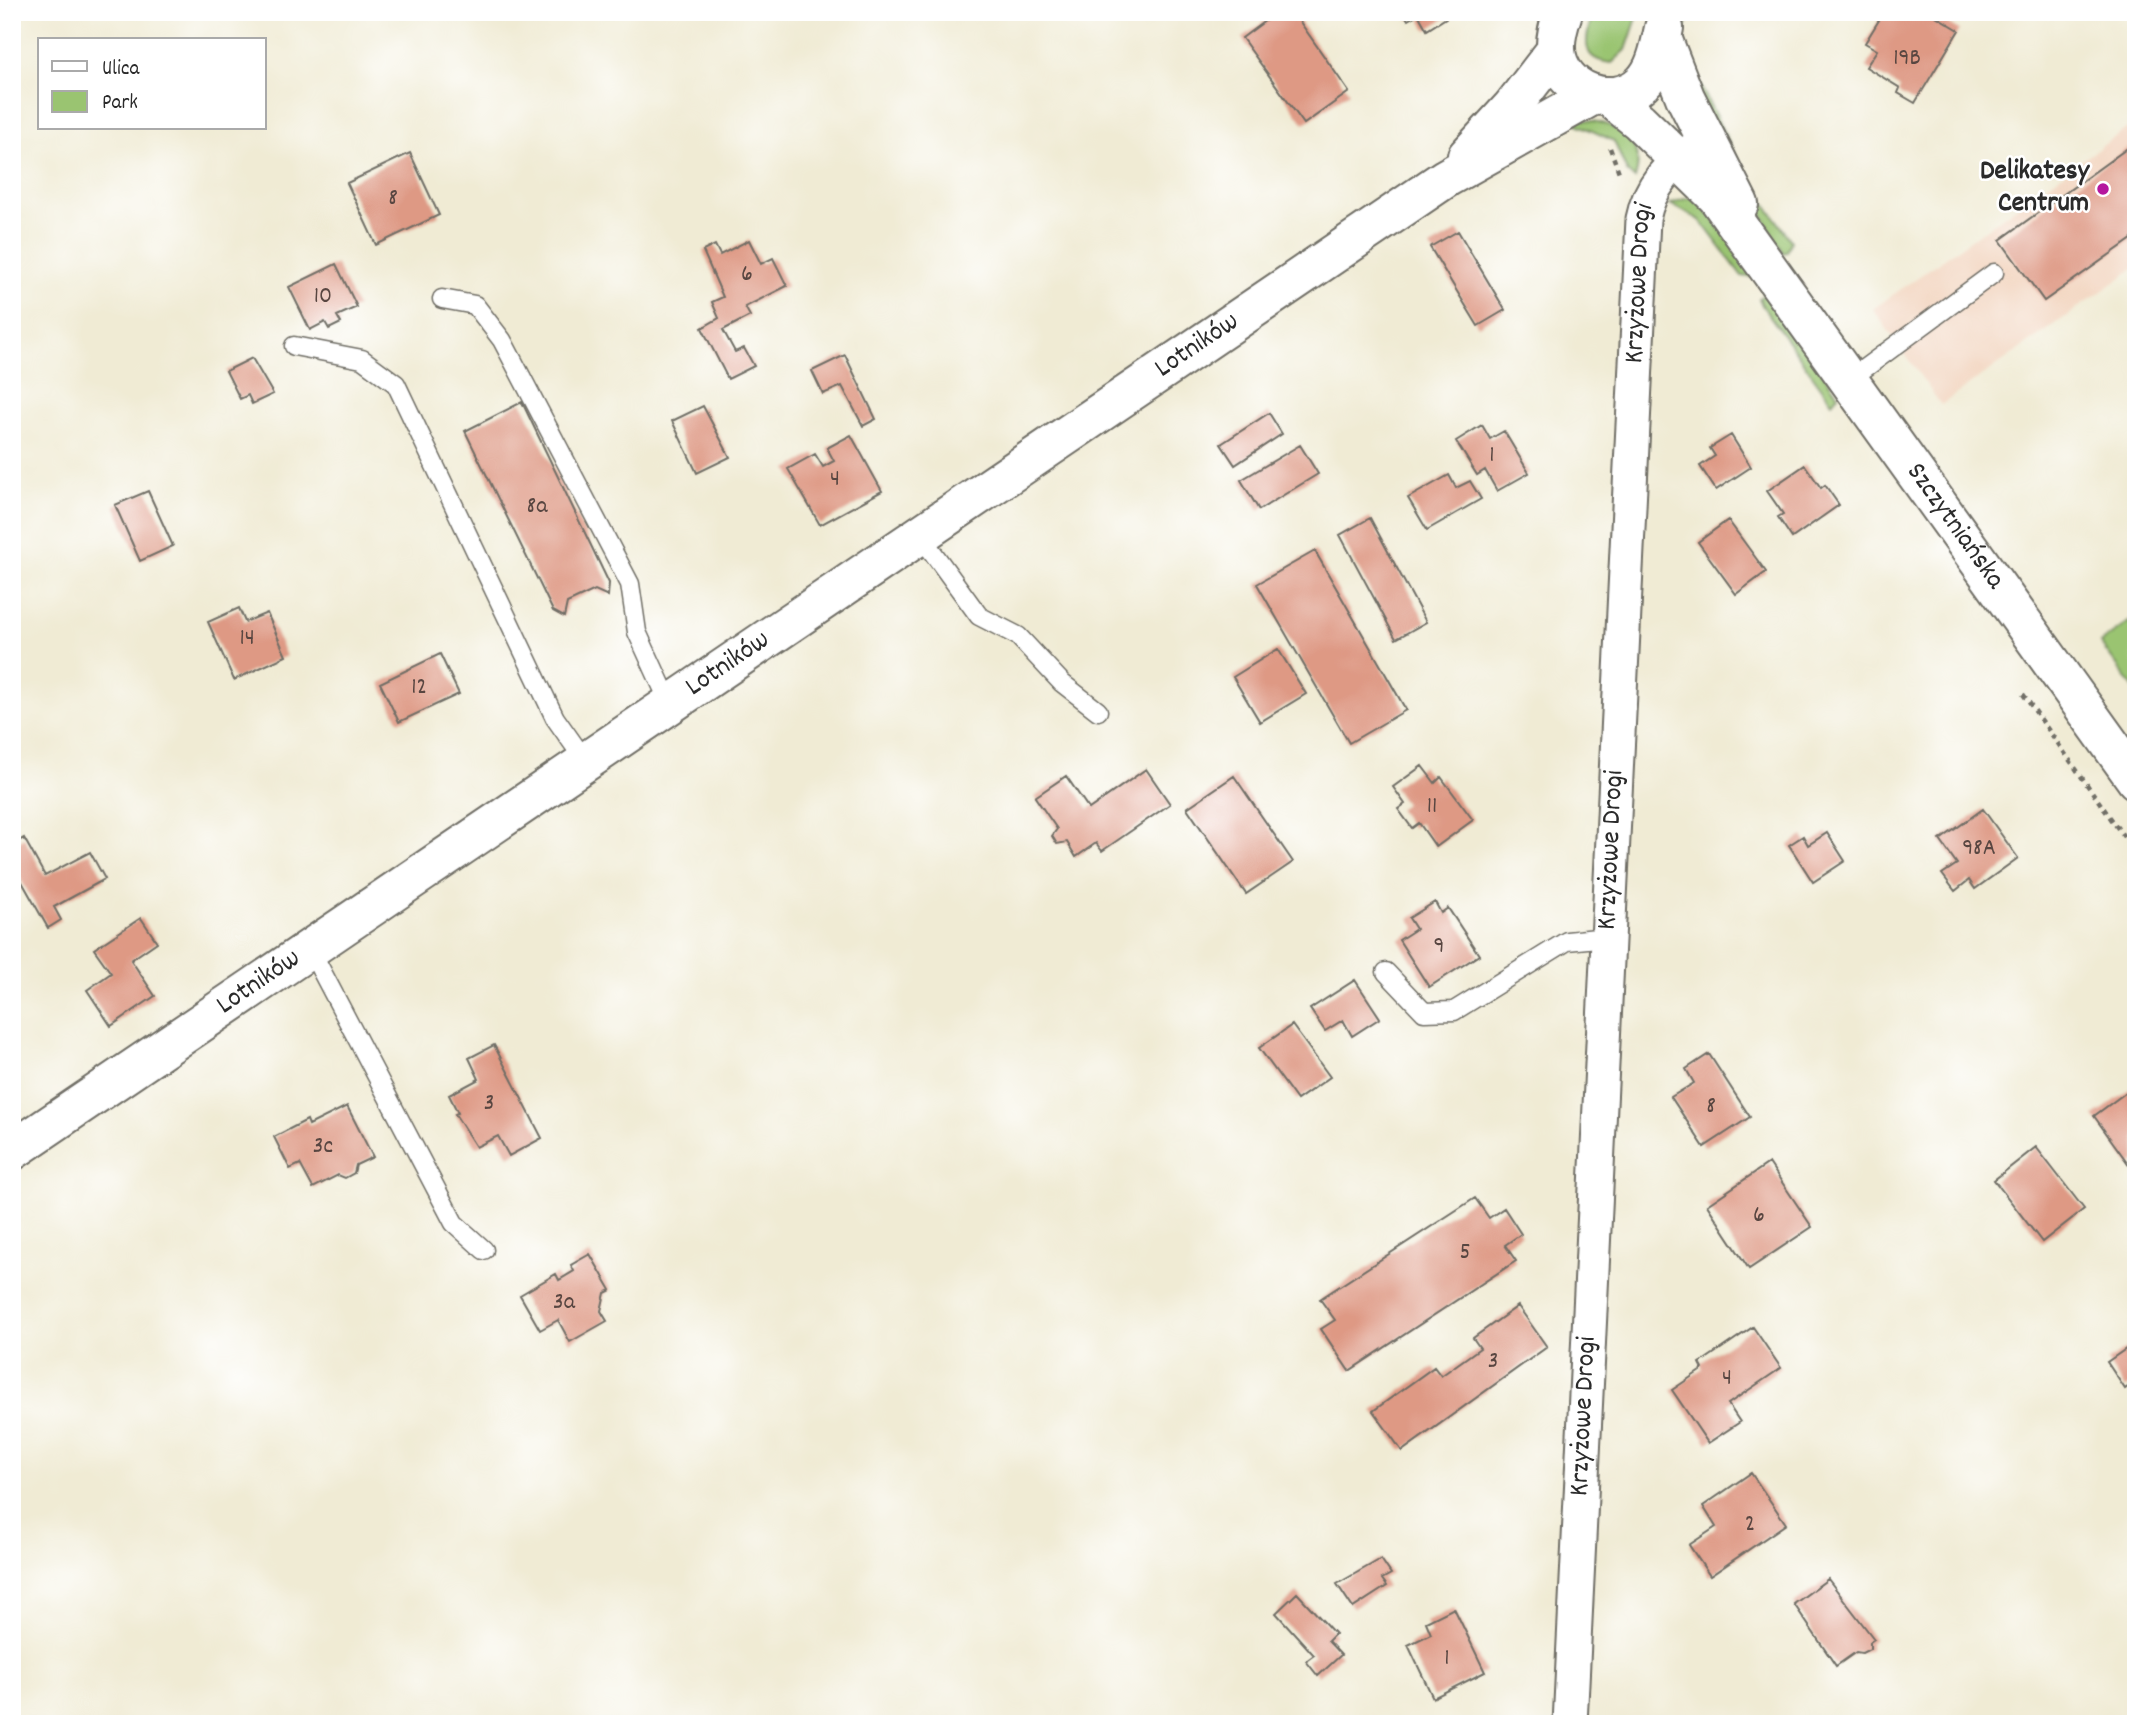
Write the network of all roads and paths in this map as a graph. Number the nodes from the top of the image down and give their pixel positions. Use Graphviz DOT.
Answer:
graph roads {
  1 [pos="1563,12"];
  2 [pos="1665,25"];
  3 [pos="1556,50"];
  4 [pos="1601,95"];
  5 [pos="1608,143"];
  6 [pos="1692,149"];
  7 [pos="1447,178"];
  8 [pos="1622,180"];
  9 [pos="1994,273"];
  10 [pos="442,299"];
  11 [pos="294,346"];
  12 [pos="1850,379"];
  13 [pos="920,535"];
  14 [pos="670,704"];
  15 [pos="1098,711"];
  16 [pos="586,762"];
  17 [pos="2136,780"];
  18 [pos="1608,936"];
  19 [pos="310,949"];
  20 [pos="1387,972"];
  21 [pos="12,1151"];
  22 [pos="484,1250"];
  23 [pos="1570,1724"];
  1 -- 3 [label="street"];
  2 -- 4 [label="street, Lotników"];
  2 -- 6 [label="street, Szczytniańska"];
  3 -- 4 [label="street, Szczytniańska"];
  3 -- 7 [label="street, Lotników"];
  4 -- 6 [label="street, Szczytniańska"];
  4 -- 7 [label="street, Lotników"];
  5 -- 8 [label="path"];
  6 -- 12 [label="street, Szczytniańska"];
  6 -- 18 [label="street, Krzyżowe Drogi"];
  7 -- 13 [label="street, Lotników"];
  9 -- 12 [label="lane"];
  10 -- 14 [label="lane"];
  11 -- 16 [label="lane"];
  12 -- 17 [label="street, Szczytniańska"];
  13 -- 14 [label="street, Lotników"];
  13 -- 15 [label="lane"];
  14 -- 16 [label="street, Lotników"];
  16 -- 19 [label="street, Lotników"];
  18 -- 20 [label="lane"];
  18 -- 23 [label="street, Krzyżowe Drogi"];
  19 -- 21 [label="street, Lotników"];
  19 -- 22 [label="lane"];
}
